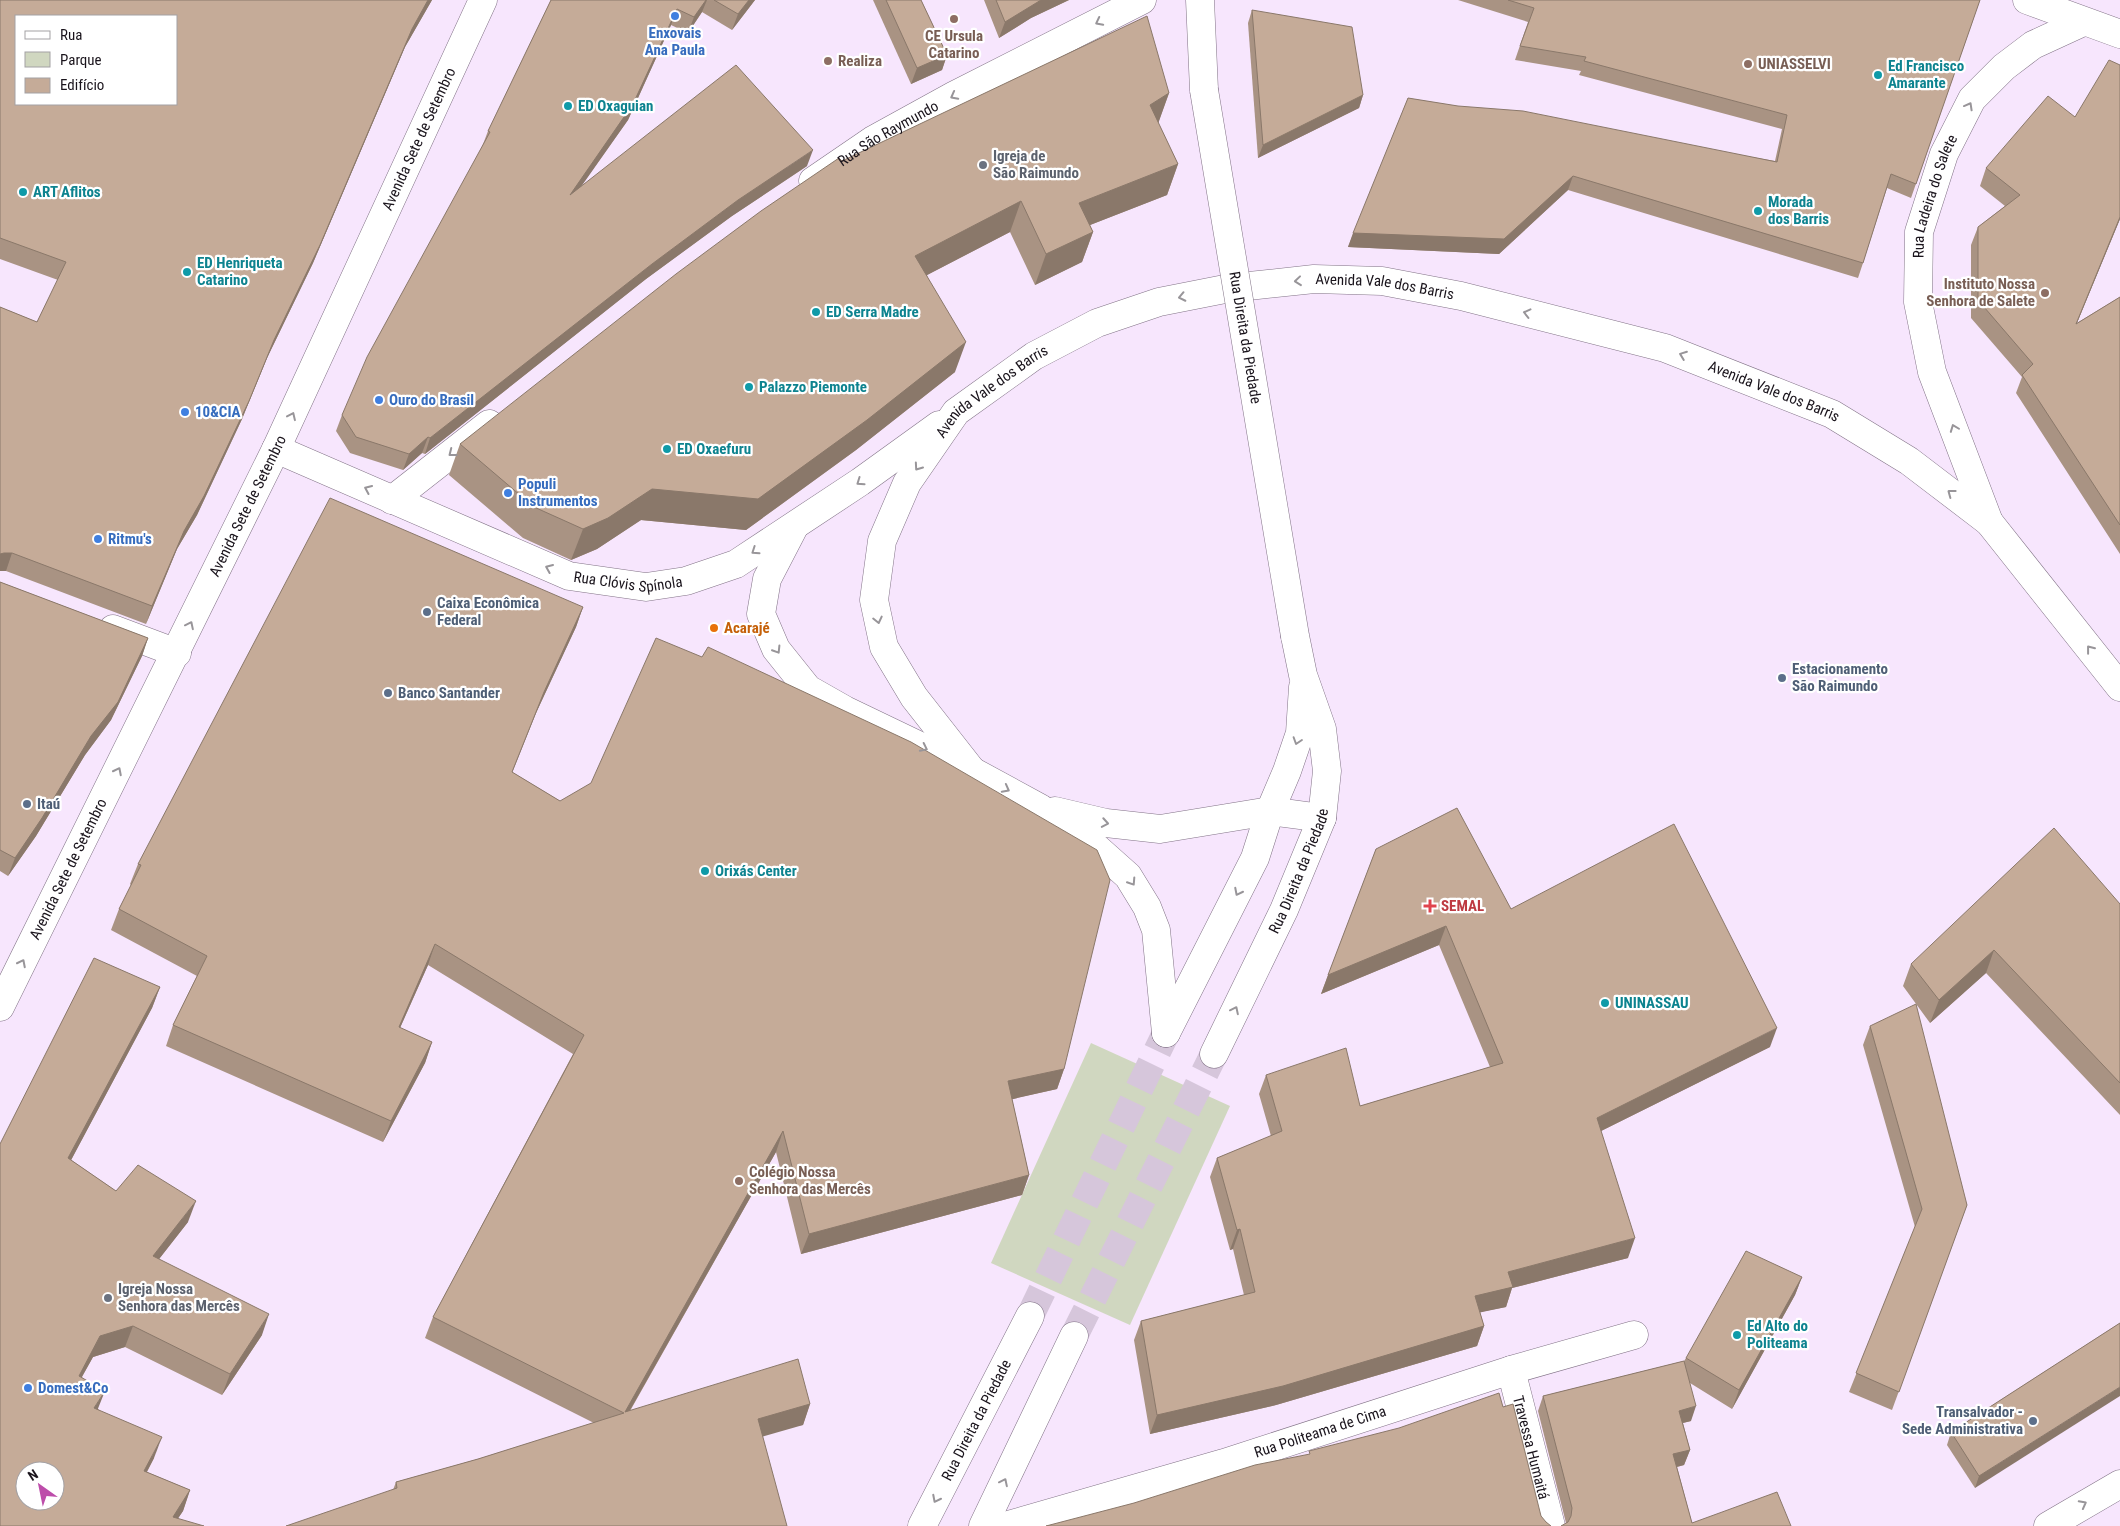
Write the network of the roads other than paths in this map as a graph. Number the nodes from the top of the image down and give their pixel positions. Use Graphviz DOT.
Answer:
graph roads {
  1 [pos="484,0"];
  2 [pos="1142,0"];
  3 [pos="1200,0"];
  4 [pos="2027,0"];
  5 [pos="2083,22"];
  6 [pos="2120,34"];
  7 [pos="791,196"];
  8 [pos="508,408"];
  9 [pos="956,412"];
  10 [pos="276,449"];
  11 [pos="392,500"];
  12 [pos="1990,522"];
  13 [pos="795,524"];
  14 [pos="93,621"];
  15 [pos="177,653"];
  16 [pos="1303,675"];
  17 [pos="2120,687"];
  18 [pos="972,771"];
  19 [pos="1040,808"];
  20 [pos="1270,811"];
  21 [pos="1322,818"];
  22 [pos="0,1007"];
  23 [pos="1214,1054"];
  24 [pos="1030,1316"];
  25 [pos="1634,1335"];
  26 [pos="1074,1336"];
  27 [pos="1511,1370"];
  28 [pos="2120,1484"];
  29 [pos="922,1526"];
  30 [pos="983,1526"];
  31 [pos="1005,1526"];
  32 [pos="1552,1526"];
  33 [pos="2048,1526"];
  10 -- 1 [label="street, Avenida Sete de Setembro, one-way"];
  2 -- 7 [label="street, Rua São Raymundo, one-way"];
  3 -- 16 [label="street, Rua Direita da Piedade, bridge"];
  4 -- 5 [label="street"];
  5 -- 6 [label="street"];
  12 -- 5 [label="street, Rua Ladeira do Salete, one-way"];
  8 -- 11 [label="street, one-way"];
  12 -- 9 [label="street, Avenida Vale dos Barris, one-way"];
  9 -- 13 [label="street, Rua Clóvis Spínola, one-way"];
  9 -- 18 [label="street, Avenida Vale dos Barris, one-way"];
  11 -- 10 [label="street, Rua Clóvis Spínola, one-way"];
  15 -- 10 [label="street, Avenida Sete de Setembro, one-way"];
  13 -- 11 [label="street, Rua Clóvis Spínola, one-way"];
  17 -- 12 [label="street, Avenida Vale dos Barris, one-way"];
  13 -- 18 [label="street, one-way"];
  14 -- 15 [label="street"];
  22 -- 15 [label="street, Avenida Sete de Setembro, one-way"];
  16 -- 20 [label="street, Rua Direita da Piedade, one-way"];
  16 -- 21 [label="street, Rua Direita da Piedade"];
  18 -- 19 [label="street, one-way"];
  19 -- 20 [label="street, one-way"];
  19 -- 20 [label="street, Rua Direita da Piedade"];
  20 -- 21 [label="street"];
  23 -- 21 [label="street, Rua Direita da Piedade, one-way"];
  24 -- 29 [label="street, Rua Direita da Piedade, one-way"];
  25 -- 27 [label="street, Rua Politeama de Cima"];
  30 -- 26 [label="street, one-way"];
  27 -- 31 [label="street, Rua Politeama de Cima"];
  27 -- 32 [label="street, Travessa Humaitá"];
  33 -- 28 [label="street, one-way"];
}
